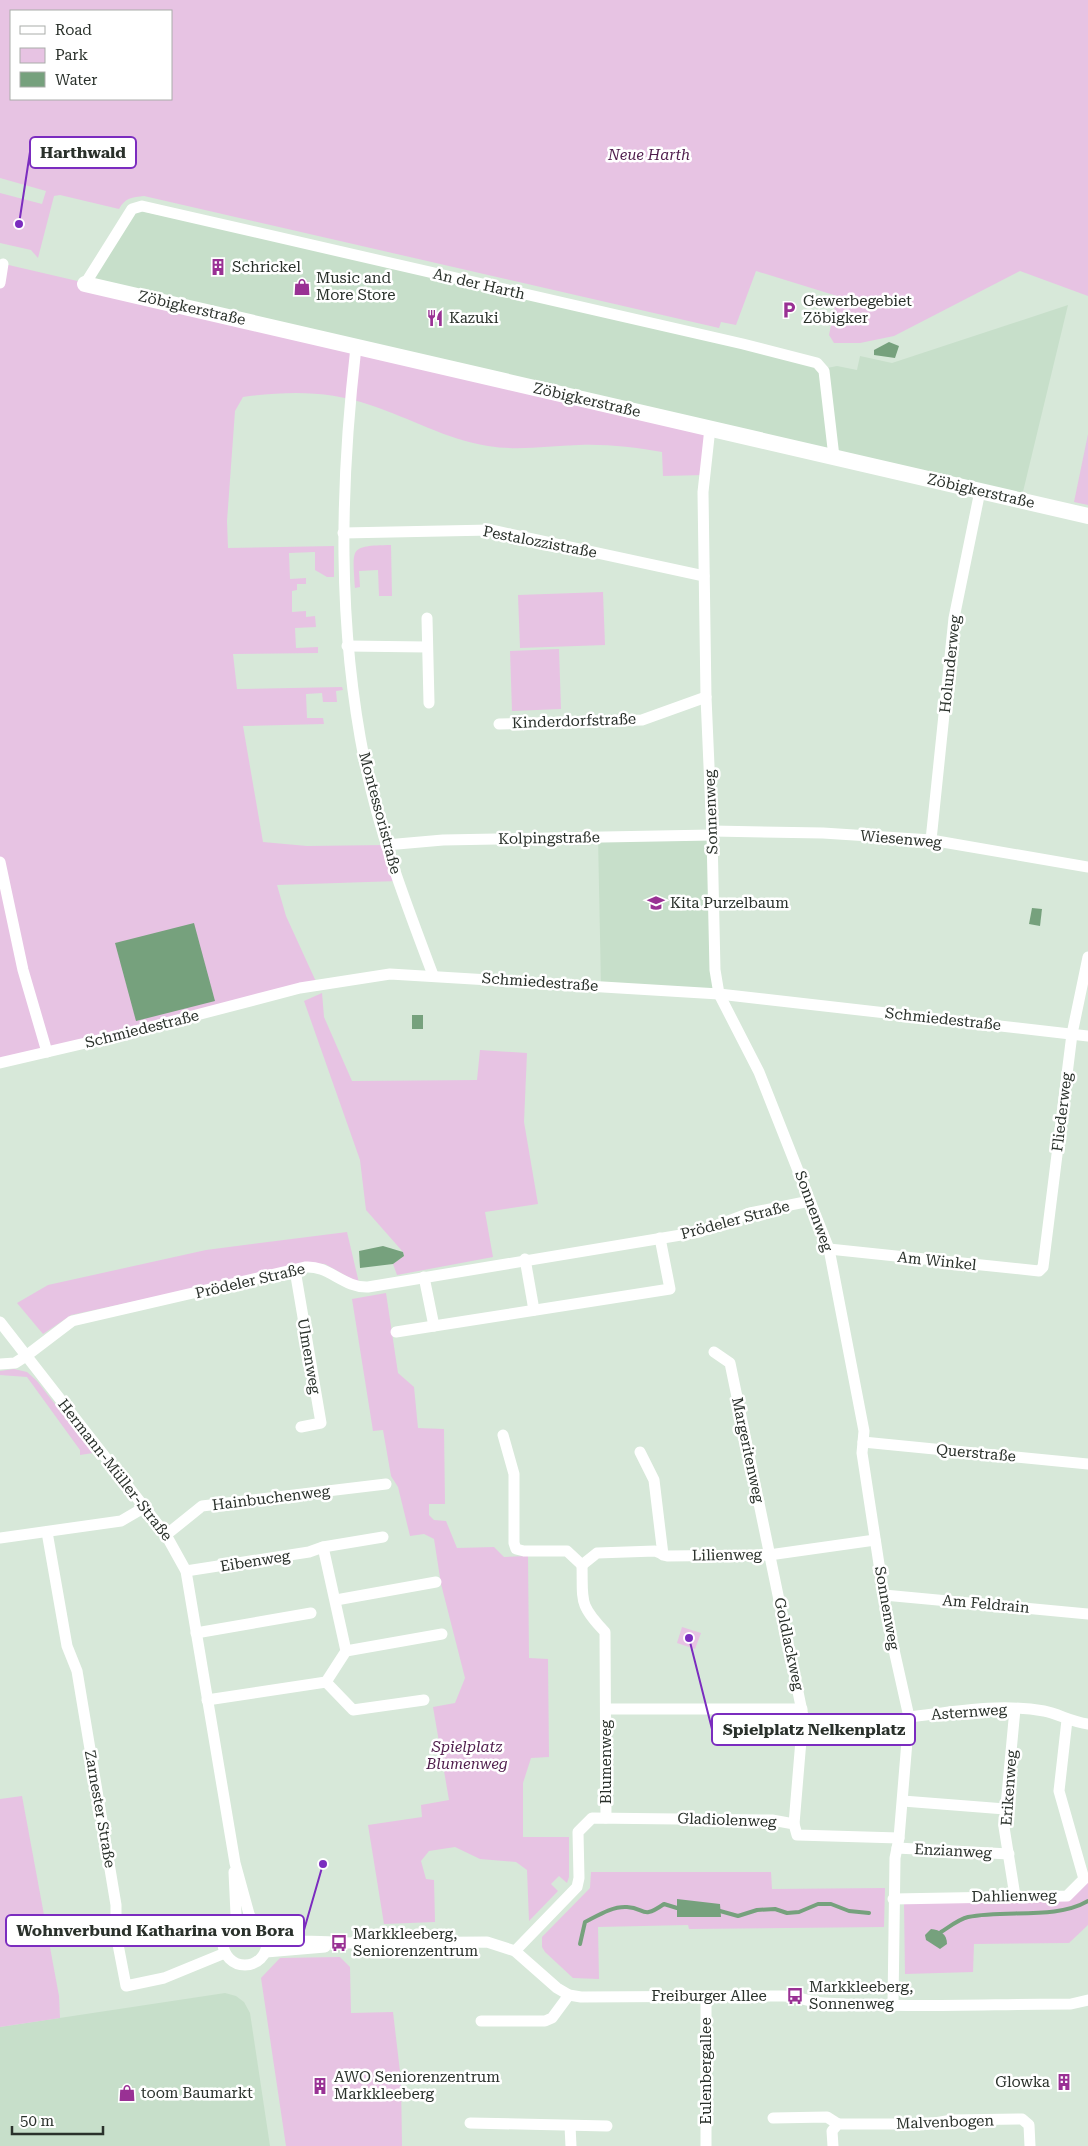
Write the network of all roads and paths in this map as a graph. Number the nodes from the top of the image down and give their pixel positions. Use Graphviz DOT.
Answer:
graph roads {
  1 [pos="3,264"];
  2 [pos="0,283"];
  3 [pos="85,284"];
  4 [pos="356,346"];
  5 [pos="710,428"];
  6 [pos="834,457"];
  7 [pos="980,491"];
  8 [pos="1088,516"];
  9 [pos="343,533"];
  10 [pos="704,576"];
  11 [pos="426,618"];
  12 [pos="347,646"];
  13 [pos="427,647"];
  14 [pos="706,697"];
  15 [pos="430,703"];
  16 [pos="499,724"];
  17 [pos="712,833"];
  18 [pos="931,840"];
  19 [pos="386,845"];
  20 [pos="0,862"];
  21 [pos="1088,867"];
  22 [pos="1088,957"];
  23 [pos="434,975"];
  24 [pos="719,994"];
  25 [pos="1072,1034"];
  26 [pos="1088,1036"];
  27 [pos="47,1052"];
  28 [pos="0,1062"];
  29 [pos="810,1201"];
  30 [pos="660,1238"];
  31 [pos="829,1249"];
  32 [pos="525,1259"];
  33 [pos="1044,1267"];
  34 [pos="295,1270"];
  35 [pos="424,1277"];
  36 [pos="534,1310"];
  37 [pos="0,1322"];
  38 [pos="434,1326"];
  39 [pos="396,1332"];
  40 [pos="714,1352"];
  41 [pos="26,1356"];
  42 [pos="0,1364"];
  43 [pos="301,1427"];
  44 [pos="503,1435"];
  45 [pos="863,1442"];
  46 [pos="640,1452"];
  47 [pos="1088,1464"];
  48 [pos="386,1484"];
  49 [pos="145,1507"];
  50 [pos="47,1532"];
  51 [pos="166,1535"];
  52 [pos="383,1537"];
  53 [pos="0,1538"];
  54 [pos="876,1540"];
  55 [pos="323,1547"];
  56 [pos="663,1555"];
  57 [pos="770,1555"];
  58 [pos="582,1565"];
  59 [pos="186,1571"];
  60 [pos="436,1582"];
  61 [pos="884,1595"];
  62 [pos="336,1600"];
  63 [pos="311,1613"];
  64 [pos="1088,1614"];
  65 [pos="196,1633"];
  66 [pos="442,1634"];
  67 [pos="346,1651"];
  68 [pos="326,1682"];
  69 [pos="207,1700"];
  70 [pos="424,1700"];
  71 [pos="802,1709"];
  72 [pos="1016,1709"];
  73 [pos="606,1710"];
  74 [pos="909,1716"];
  75 [pos="1067,1720"];
  76 [pos="1088,1724"];
  77 [pos="903,1801"];
  78 [pos="1005,1809"];
  79 [pos="606,1818"];
  80 [pos="794,1824"];
  81 [pos="898,1843"];
  82 [pos="1009,1854"];
  83 [pos="235,1863"];
  84 [pos="1015,1896"];
  85 [pos="893,1899"];
  86 [pos="254,1923"];
  87 [pos="234,1924"];
  88 [pos="265,1934"];
  89 [pos="339,1943"];
  90 [pos="515,1951"];
  91 [pos="266,1952"];
  92 [pos="225,1953"];
  93 [pos="569,1995"];
  94 [pos="706,1996"];
  95 [pos="1088,2000"];
  96 [pos="893,2004"];
  97 [pos="481,2021"];
  98 [pos="773,2118"];
  99 [pos="470,2123"];
  100 [pos="838,2124"];
  101 [pos="570,2126"];
  102 [pos="607,2126"];
  103 [pos="571,2146"];
  104 [pos="706,2146"];
  105 [pos="832,2146"];
  106 [pos="1030,2146"];
  1 -- 2 [label="street"];
  3 -- 4 [label="main road, Zöbigkerstraße"];
  3 -- 6 [label="street, An der Harth"];
  4 -- 5 [label="main road, Zöbigkerstraße"];
  4 -- 9 [label="street, Montessoristraße"];
  5 -- 6 [label="main road, Zöbigkerstraße"];
  5 -- 10 [label="street, Sonnenweg"];
  6 -- 7 [label="main road, Zöbigkerstraße"];
  7 -- 8 [label="main road, Zöbigkerstraße"];
  7 -- 18 [label="street, Holunderweg"];
  9 -- 10 [label="street, Pestalozzistraße"];
  9 -- 12 [label="street, Montessoristraße"];
  10 -- 14 [label="street, Sonnenweg"];
  11 -- 13 [label="street"];
  12 -- 13 [label="street"];
  12 -- 19 [label="street, Montessoristraße"];
  13 -- 15 [label="street"];
  14 -- 16 [label="street, Kinderdorfstraße"];
  14 -- 17 [label="street, Sonnenweg"];
  17 -- 18 [label="street, Wiesenweg"];
  17 -- 19 [label="street, Kolpingstraße"];
  17 -- 24 [label="street, Sonnenweg"];
  18 -- 21 [label="street, Wiesenweg"];
  19 -- 23 [label="street, Montessoristraße"];
  20 -- 27 [label="street"];
  22 -- 25 [label="street, Fliederweg"];
  23 -- 24 [label="street, Schmiedestraße"];
  23 -- 27 [label="street, Schmiedestraße"];
  24 -- 25 [label="street, Schmiedestraße"];
  24 -- 29 [label="street, Sonnenweg"];
  25 -- 26 [label="street, Schmiedestraße"];
  25 -- 33 [label="street, Fliederweg"];
  27 -- 28 [label="street, Schmiedestraße"];
  29 -- 30 [label="street, Prödeler Straße"];
  29 -- 31 [label="street, Sonnenweg"];
  30 -- 32 [label="street, Prödeler Straße"];
  30 -- 36 [label="street, Prödeler Straße"];
  31 -- 33 [label="street, Am Winkel"];
  31 -- 45 [label="street, Sonnenweg"];
  32 -- 35 [label="street, Prödeler Straße"];
  32 -- 36 [label="street"];
  34 -- 35 [label="street, Prödeler Straße"];
  34 -- 41 [label="street, Prödeler Straße"];
  34 -- 43 [label="street, Ulmenweg"];
  35 -- 38 [label="street"];
  36 -- 38 [label="street"];
  37 -- 41 [label="street, Hermann-Müller-Straße"];
  38 -- 39 [label="street"];
  40 -- 57 [label="street, Margeritenweg"];
  41 -- 42 [label="street, Prödeler Straße"];
  41 -- 49 [label="street, Hermann-Müller-Straße"];
  44 -- 58 [label="street"];
  45 -- 47 [label="street, Querstraße"];
  45 -- 54 [label="street, Sonnenweg"];
  46 -- 56 [label="street"];
  48 -- 51 [label="street, Hainbuchenweg"];
  49 -- 50 [label="street"];
  49 -- 51 [label="street, Hermann-Müller-Straße"];
  50 -- 53 [label="street"];
  50 -- 92 [label="street, Zarnester Straße"];
  51 -- 59 [label="street, Hermann-Müller-Straße"];
  52 -- 55 [label="street, Eibenweg"];
  54 -- 57 [label="street, Lilienweg"];
  54 -- 61 [label="street, Sonnenweg"];
  55 -- 59 [label="street, Eibenweg"];
  55 -- 62 [label="street"];
  56 -- 57 [label="street, Lilienweg"];
  56 -- 58 [label="street, Lilienweg"];
  57 -- 71 [label="street, Goldlackweg"];
  58 -- 73 [label="street, Blumenweg"];
  59 -- 65 [label="street, Hermann-Müller-Straße"];
  60 -- 62 [label="street"];
  61 -- 64 [label="street, Am Feldrain"];
  61 -- 74 [label="street, Sonnenweg"];
  62 -- 67 [label="street"];
  63 -- 65 [label="street"];
  65 -- 69 [label="street, Hermann-Müller-Straße"];
  66 -- 67 [label="street"];
  67 -- 68 [label="street"];
  68 -- 69 [label="street"];
  68 -- 70 [label="street"];
  69 -- 83 [label="street, Hermann-Müller-Straße"];
  71 -- 73 [label="street"];
  71 -- 80 [label="street, Goldlackweg"];
  72 -- 74 [label="street, Asternweg"];
  72 -- 75 [label="street, Asternweg"];
  72 -- 78 [label="street, Erikenweg"];
  73 -- 79 [label="street, Blumenweg"];
  74 -- 77 [label="street, Sonnenweg"];
  75 -- 76 [label="street, Asternweg"];
  75 -- 84 [label="street, Dahlienweg"];
  77 -- 78 [label="street"];
  77 -- 81 [label="street, Sonnenweg"];
  78 -- 82 [label="street, Erikenweg"];
  79 -- 80 [label="street, Gladiolenweg"];
  79 -- 90 [label="street, Blumenweg"];
  80 -- 81 [label="street, Gladiolenweg"];
  81 -- 82 [label="street, Enzianweg"];
  81 -- 85 [label="street, Sonnenweg"];
  82 -- 84 [label="street, Erikenweg"];
  83 -- 86 [label="street, Hermann-Müller-Straße"];
  83 -- 87 [label="street, Hermann-Müller-Straße"];
  84 -- 85 [label="street, Dahlienweg"];
  85 -- 96 [label="street, Sonnenweg"];
  86 -- 87 [label="street"];
  86 -- 88 [label="street"];
  87 -- 92 [label="street"];
  88 -- 89 [label="street"];
  88 -- 91 [label="street"];
  89 -- 90 [label="street"];
  89 -- 91 [label="street"];
  90 -- 93 [label="street"];
  91 -- 92 [label="street"];
  93 -- 94 [label="street, Freiburger Allee"];
  93 -- 97 [label="street"];
  94 -- 96 [label="street, Freiburger Allee"];
  94 -- 104 [label="street, Eulenbergallee"];
  95 -- 96 [label="street, Freiburger Allee"];
  98 -- 100 [label="street, Malvenbogen"];
  99 -- 101 [label="street"];
  100 -- 105 [label="street"];
  100 -- 106 [label="street, Malvenbogen"];
  101 -- 102 [label="street"];
  101 -- 103 [label="street"];
}
